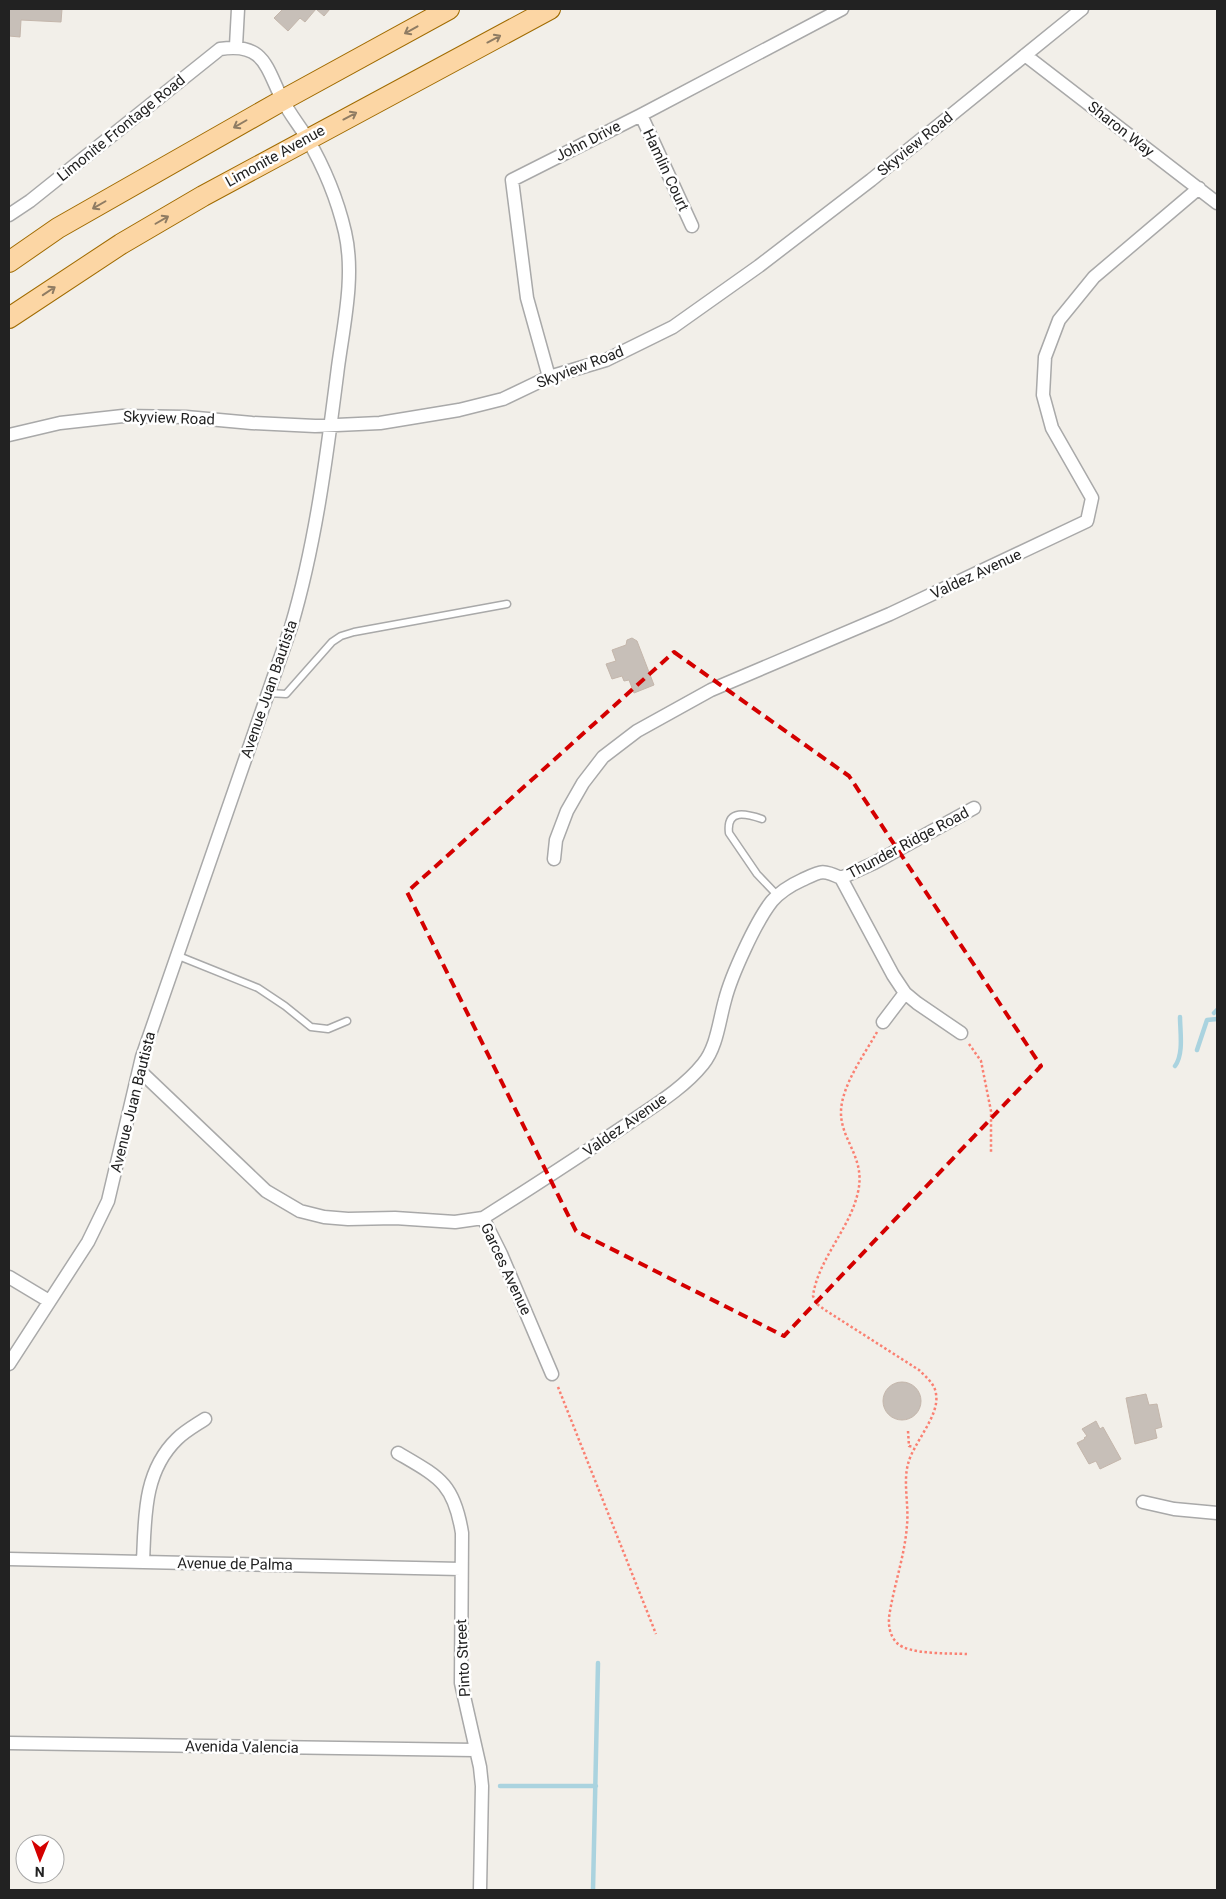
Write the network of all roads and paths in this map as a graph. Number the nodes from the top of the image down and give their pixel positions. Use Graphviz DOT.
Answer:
graph roads {
  1 [pos="238,9"];
  2 [pos="450,9"];
  3 [pos="550,9"];
  4 [pos="842,9"];
  5 [pos="1082,9"];
  6 [pos="236,46"];
  7 [pos="1025,54"];
  8 [pos="283,100"];
  9 [pos="641,115"];
  10 [pos="307,138"];
  11 [pos="1199,188"];
  12 [pos="1217,203"];
  13 [pos="9,216"];
  14 [pos="692,226"];
  15 [pos="9,262"];
  16 [pos="9,318"];
  17 [pos="549,376"];
  18 [pos="330,426"];
  19 [pos="9,435"];
  20 [pos="507,604"];
  21 [pos="268,693"];
  22 [pos="974,808"];
  23 [pos="762,819"];
  24 [pos="554,859"];
  25 [pos="841,878"];
  26 [pos="778,896"];
  27 [pos="176,955"];
  28 [pos="904,993"];
  29 [pos="725,997"];
  30 [pos="347,1021"];
  31 [pos="883,1022"];
  32 [pos="961,1033"];
  33 [pos="139,1070"];
  34 [pos="991,1153"];
  35 [pos="482,1218"];
  36 [pos="9,1277"];
  37 [pos="49,1301"];
  38 [pos="9,1364"];
  39 [pos="552,1374"];
  40 [pos="205,1419"];
  41 [pos="908,1431"];
  42 [pos="914,1447"];
  43 [pos="398,1453"];
  44 [pos="1143,1502"];
  45 [pos="1217,1513"];
  46 [pos="9,1559"];
  47 [pos="143,1562"];
  48 [pos="461,1569"];
  49 [pos="656,1634"];
  50 [pos="967,1654"];
  51 [pos="9,1743"];
  52 [pos="475,1750"];
  53 [pos="480,1890"];
  1 -- 6 [label="street"];
  2 -- 8 [label="main road, one-way"];
  10 -- 3 [label="main road, Limonite Avenue, one-way"];
  4 -- 9 [label="street, John Drive"];
  5 -- 7 [label="street, Skyview Road"];
  6 -- 8 [label="street, Avenue Juan Bautista"];
  6 -- 13 [label="street, Limonite Frontage Road"];
  7 -- 11 [label="street, Sharon Way"];
  7 -- 17 [label="street, Skyview Road"];
  8 -- 10 [label="street, Avenue Juan Bautista"];
  8 -- 15 [label="main road, one-way"];
  9 -- 14 [label="street, Hamlin Court"];
  9 -- 17 [label="street, John Drive"];
  16 -- 10 [label="main road, Limonite Avenue, one-way"];
  10 -- 18 [label="street, Avenue Juan Bautista"];
  11 -- 12 [label="street, Sharon Way"];
  11 -- 24 [label="street, Valdez Avenue"];
  17 -- 18 [label="street, Skyview Road"];
  18 -- 19 [label="street, Skyview Road"];
  18 -- 21 [label="street, Avenue Juan Bautista"];
  20 -- 21 [label="lane"];
  21 -- 27 [label="street, Avenue Juan Bautista"];
  22 -- 25 [label="street, Thunder Ridge Road"];
  23 -- 26 [label="lane"];
  25 -- 26 [label="street, Thunder Ridge Road"];
  25 -- 28 [label="street, Thunder Ridge Road"];
  26 -- 29 [label="street, Thunder Ridge Road"];
  27 -- 30 [label="lane"];
  27 -- 33 [label="street, Avenue Juan Bautista"];
  28 -- 31 [label="street"];
  28 -- 32 [label="street, Thunder Ridge Road"];
  29 -- 35 [label="street, Valdez Avenue"];
  31 -- 42 [label="path"];
  32 -- 34 [label="path"];
  33 -- 35 [label="street, Garces Avenue"];
  33 -- 37 [label="street, Avenue Juan Bautista"];
  35 -- 39 [label="street, Garces Avenue"];
  36 -- 37 [label="street"];
  37 -- 38 [label="street, Avenue Juan Bautista"];
  39 -- 49 [label="path"];
  40 -- 47 [label="street"];
  41 -- 42 [label="path"];
  42 -- 50 [label="path"];
  43 -- 48 [label="street, Pinto Street"];
  44 -- 45 [label="street"];
  46 -- 47 [label="street, Avenue de Palma"];
  47 -- 48 [label="street, Avenue de Palma"];
  48 -- 52 [label="street, Pinto Street"];
  51 -- 52 [label="street, Avenida Valencia"];
  52 -- 53 [label="street, Pinto Street"];
}
